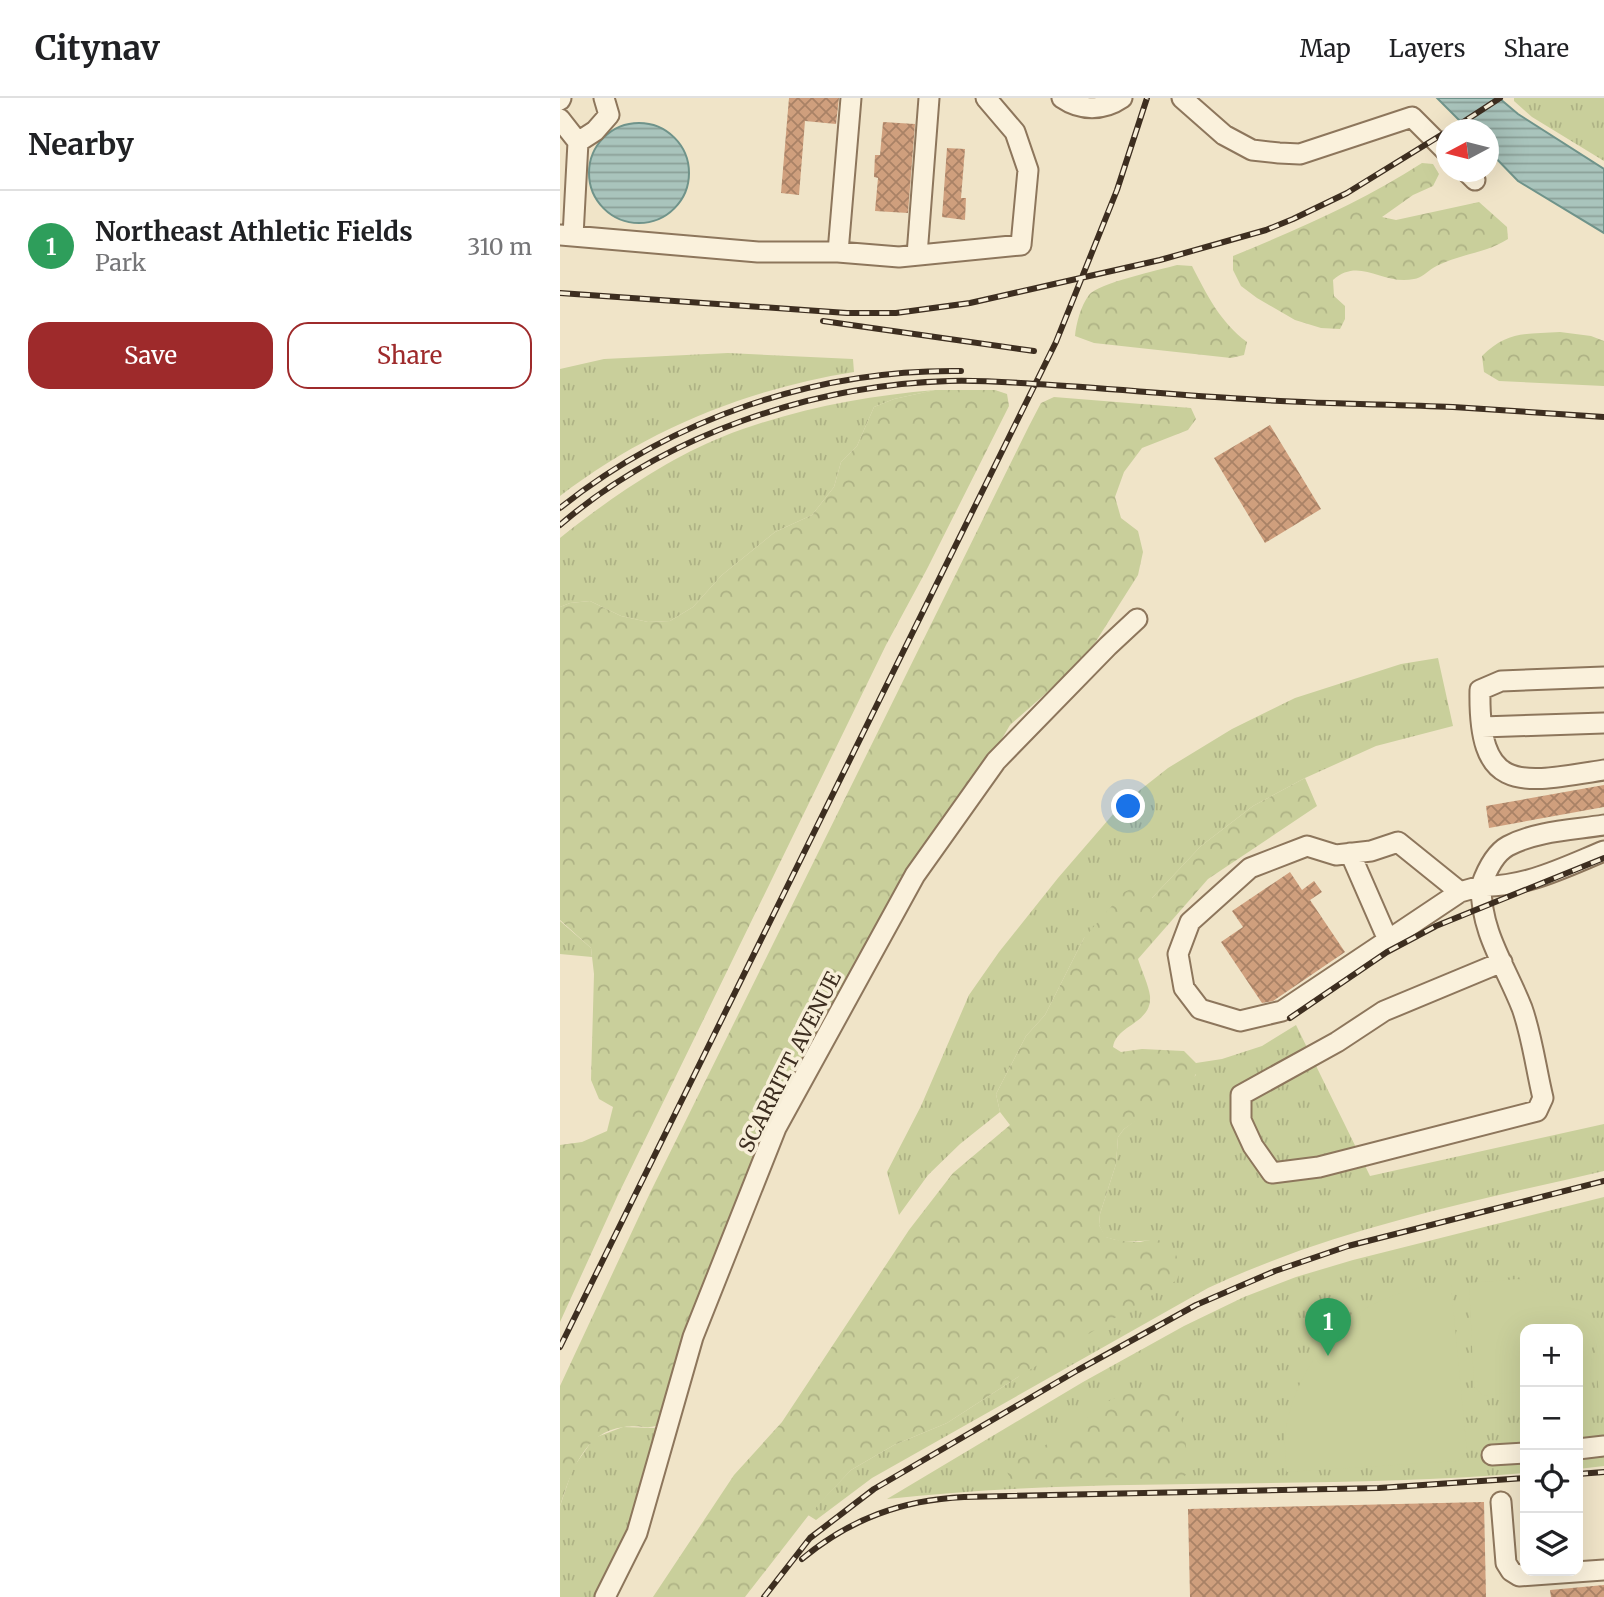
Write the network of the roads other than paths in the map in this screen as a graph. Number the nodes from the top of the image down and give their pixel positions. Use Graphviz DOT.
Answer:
graph roads {
  1 [pos="604,98"];
  2 [pos="851,98"];
  3 [pos="929,98"];
  4 [pos="986,98"];
  5 [pos="1062,98"];
  6 [pos="1122,98"];
  7 [pos="1182,98"];
  8 [pos="560,119"];
  9 [pos="1436,140"];
  10 [pos="578,142"];
  11 [pos="566,235"];
  12 [pos="838,252"];
  13 [pos="917,255"];
  14 [pos="1137,619"];
  15 [pos="1604,677"];
  16 [pos="1604,723"];
  17 [pos="1482,727"];
  18 [pos="1604,770"];
  19 [pos="1604,825"];
  20 [pos="1604,851"];
  21 [pos="1350,853"];
  22 [pos="1481,886"];
  23 [pos="1461,892"];
  24 [pos="1388,940"];
  25 [pos="1502,962"];
  26 [pos="1604,1446"];
  27 [pos="1583,1448"];
  28 [pos="1520,1453"];
  29 [pos="1492,1455"];
  30 [pos="1501,1502"];
  31 [pos="1604,1570"];
  32 [pos="605,1597"];
  1 -- 10 [label="lane"];
  2 -- 12 [label="lane"];
  3 -- 13 [label="lane"];
  4 -- 13 [label="lane"];
  5 -- 6 [label="lane"];
  7 -- 9 [label="lane"];
  8 -- 10 [label="lane"];
  10 -- 11 [label="lane"];
  11 -- 12 [label="lane"];
  12 -- 13 [label="lane"];
  14 -- 32 [label="lane, SCARRITT AVENUE"];
  15 -- 17 [label="lane"];
  16 -- 17 [label="lane"];
  17 -- 18 [label="lane"];
  19 -- 22 [label="lane"];
  20 -- 22 [label="lane"];
  21 -- 23 [label="lane"];
  21 -- 24 [label="lane"];
  21 -- 24 [label="lane"];
  22 -- 23 [label="lane"];
  22 -- 25 [label="lane"];
  23 -- 24 [label="lane"];
  25 -- 25 [label="lane"];
  26 -- 27 [label="lane"];
  28 -- 29 [label="lane"];
  30 -- 31 [label="lane"];
}
